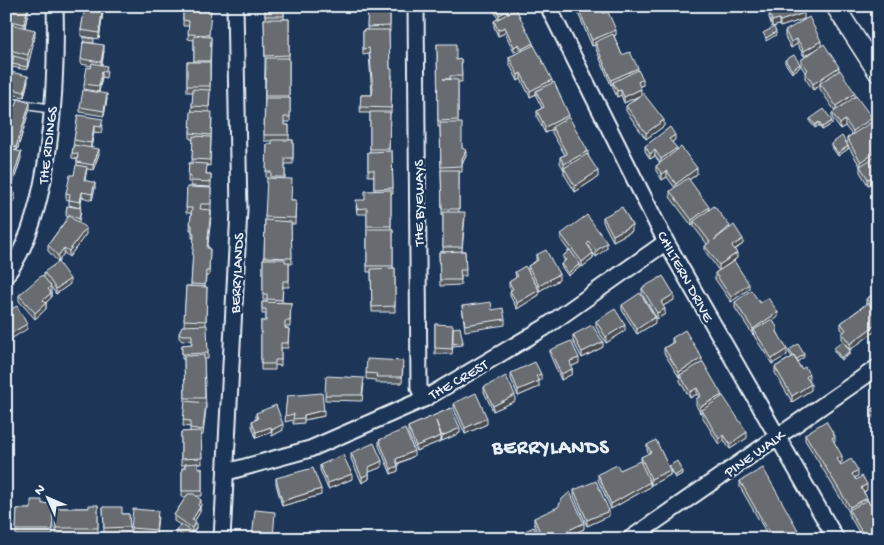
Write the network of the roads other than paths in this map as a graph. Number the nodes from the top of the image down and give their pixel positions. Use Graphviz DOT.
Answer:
graph roads {
  1 [pos="55,6"];
  2 [pos="236,6"];
  3 [pos="416,6"];
  4 [pos="548,6"];
  5 [pos="836,6"];
  6 [pos="878,73"];
  7 [pos="6,102"];
  8 [pos="52,110"];
  9 [pos="666,242"];
  10 [pos="6,275"];
  11 [pos="878,367"];
  12 [pos="424,399"];
  13 [pos="778,437"];
  14 [pos="227,472"];
  15 [pos="222,539"];
  16 [pos="630,539"];
  17 [pos="836,539"];
  1 -- 8 [label="street, THE RIDINGS"];
  2 -- 14 [label="street, BERRYLANDS"];
  3 -- 12 [label="street, THE BYEWAYS"];
  4 -- 9 [label="street, CHILTERN DRIVE"];
  5 -- 6 [label="street"];
  7 -- 8 [label="lane"];
  8 -- 10 [label="street, THE RIDINGS"];
  9 -- 12 [label="street, THE CREST"];
  9 -- 13 [label="street, CHILTERN DRIVE"];
  11 -- 13 [label="street, PINE WALK"];
  12 -- 14 [label="street, THE CREST"];
  13 -- 16 [label="street, PINE WALK"];
  13 -- 17 [label="street, CHILTERN DRIVE"];
  14 -- 15 [label="street, BERRYLANDS"];
}
